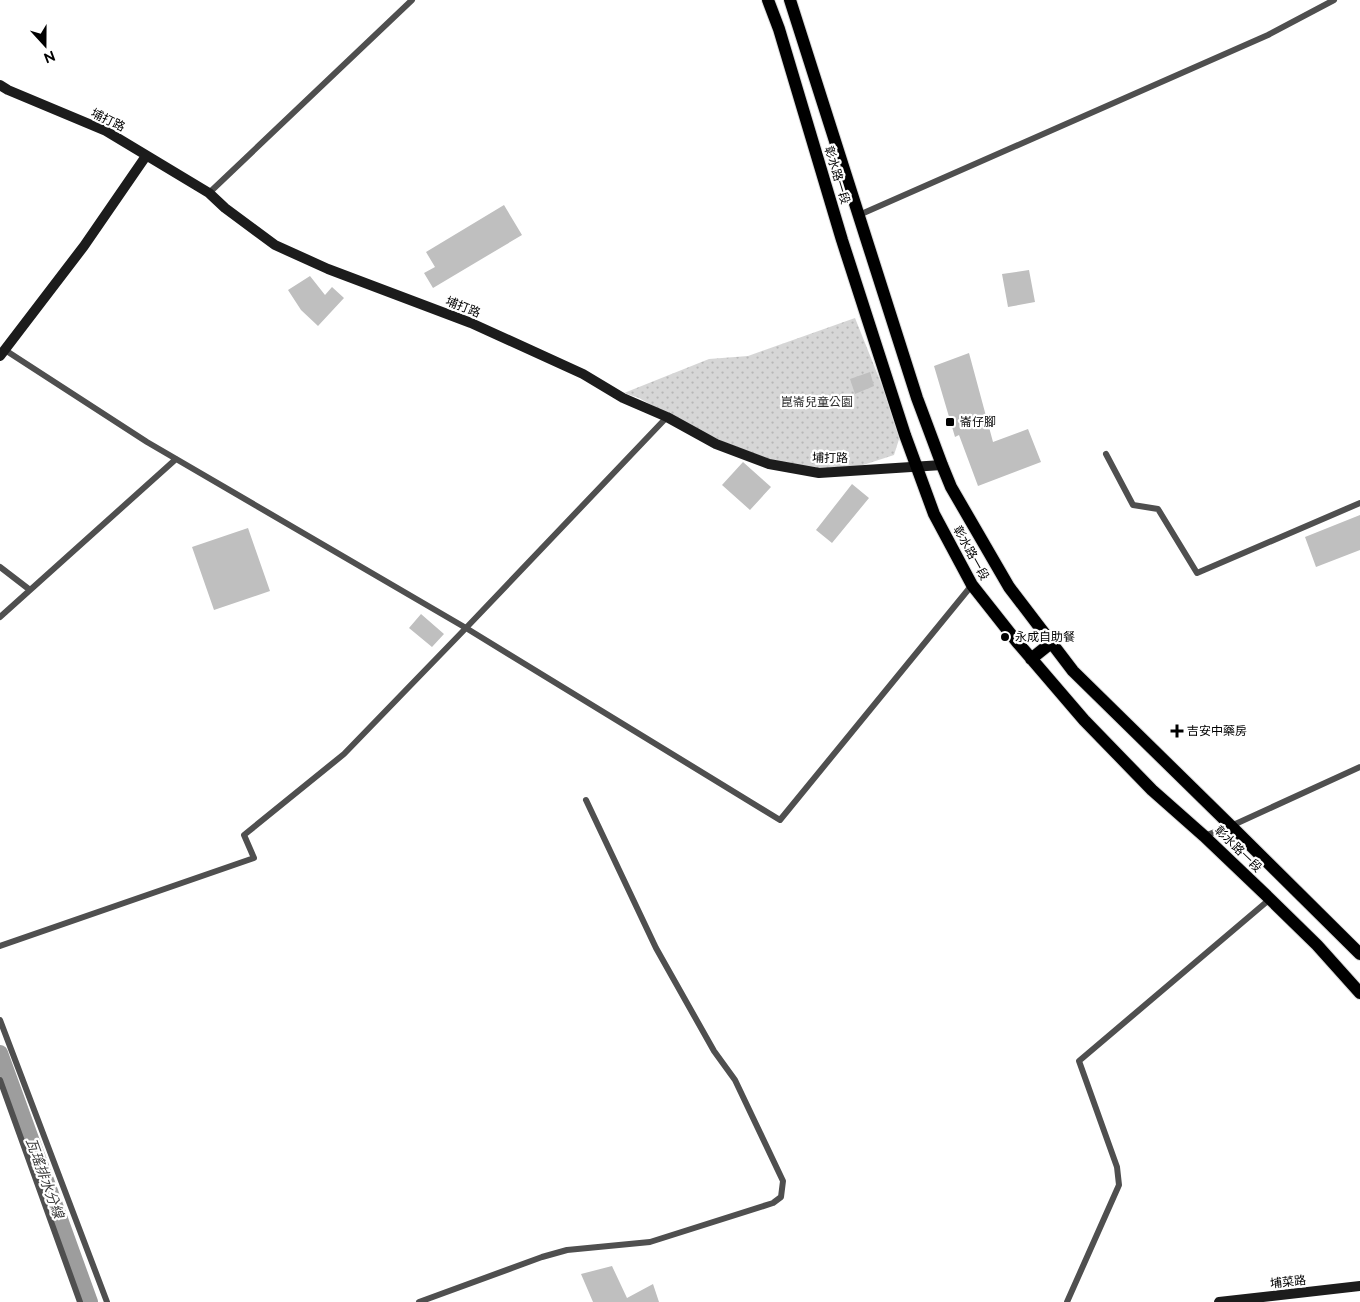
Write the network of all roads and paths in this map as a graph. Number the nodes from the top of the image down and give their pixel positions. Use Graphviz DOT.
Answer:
graph roads {
  1 [pos="412,0"];
  2 [pos="768,0"];
  3 [pos="790,0"];
  4 [pos="1334,0"];
  5 [pos="0,85"];
  6 [pos="146,156"];
  7 [pos="208,193"];
  8 [pos="859,215"];
  9 [pos="2,353"];
  10 [pos="667,417"];
  11 [pos="1106,454"];
  12 [pos="176,459"];
  13 [pos="942,465"];
  14 [pos="917,468"];
  15 [pos="1360,503"];
  16 [pos="0,567"];
  17 [pos="972,585"];
  18 [pos="30,590"];
  19 [pos="0,618"];
  20 [pos="466,628"];
  21 [pos="1051,643"];
  22 [pos="1031,659"];
  23 [pos="1360,767"];
  24 [pos="586,800"];
  25 [pos="1232,826"];
  26 [pos="1204,836"];
  27 [pos="1270,899"];
  28 [pos="0,946"];
  29 [pos="1360,954"];
  30 [pos="1360,993"];
  31 [pos="0,1020"];
  32 [pos="0,1080"];
  33 [pos="1360,1286"];
  34 [pos="80,1302"];
  35 [pos="107,1302"];
  36 [pos="419,1302"];
  37 [pos="1067,1302"];
  38 [pos="1219,1302"];
  1 -- 7 [label="lane"];
  2 -- 14 [label="main road, 彰水路一段"];
  3 -- 8 [label="main road, 彰水路一段"];
  4 -- 8 [label="lane"];
  5 -- 6 [label="street, 埔打路"];
  6 -- 7 [label="street, 埔打路"];
  6 -- 9 [label="street"];
  7 -- 10 [label="street, 埔打路"];
  8 -- 13 [label="main road, 彰水路一段"];
  9 -- 12 [label="lane"];
  10 -- 14 [label="street, 埔打路"];
  10 -- 20 [label="lane"];
  11 -- 15 [label="lane"];
  12 -- 18 [label="lane"];
  12 -- 20 [label="lane"];
  13 -- 14 [label="street, 埔打路"];
  13 -- 21 [label="main road, 彰水路一段"];
  14 -- 17 [label="main road, 彰水路一段"];
  16 -- 18 [label="lane"];
  17 -- 20 [label="lane"];
  17 -- 22 [label="main road, 彰水路一段"];
  18 -- 19 [label="lane"];
  20 -- 28 [label="lane"];
  21 -- 22 [label="main road"];
  21 -- 25 [label="main road, 彰水路一段"];
  22 -- 26 [label="main road, 彰水路一段"];
  23 -- 25 [label="lane"];
  24 -- 36 [label="lane"];
  25 -- 26 [label="lane"];
  25 -- 29 [label="main road, 彰水路一段"];
  26 -- 27 [label="main road, 彰水路一段"];
  27 -- 30 [label="main road, 彰水路一段"];
  27 -- 37 [label="lane"];
  31 -- 35 [label="lane"];
  32 -- 34 [label="lane"];
  33 -- 38 [label="street, 埔菜路"];
}
